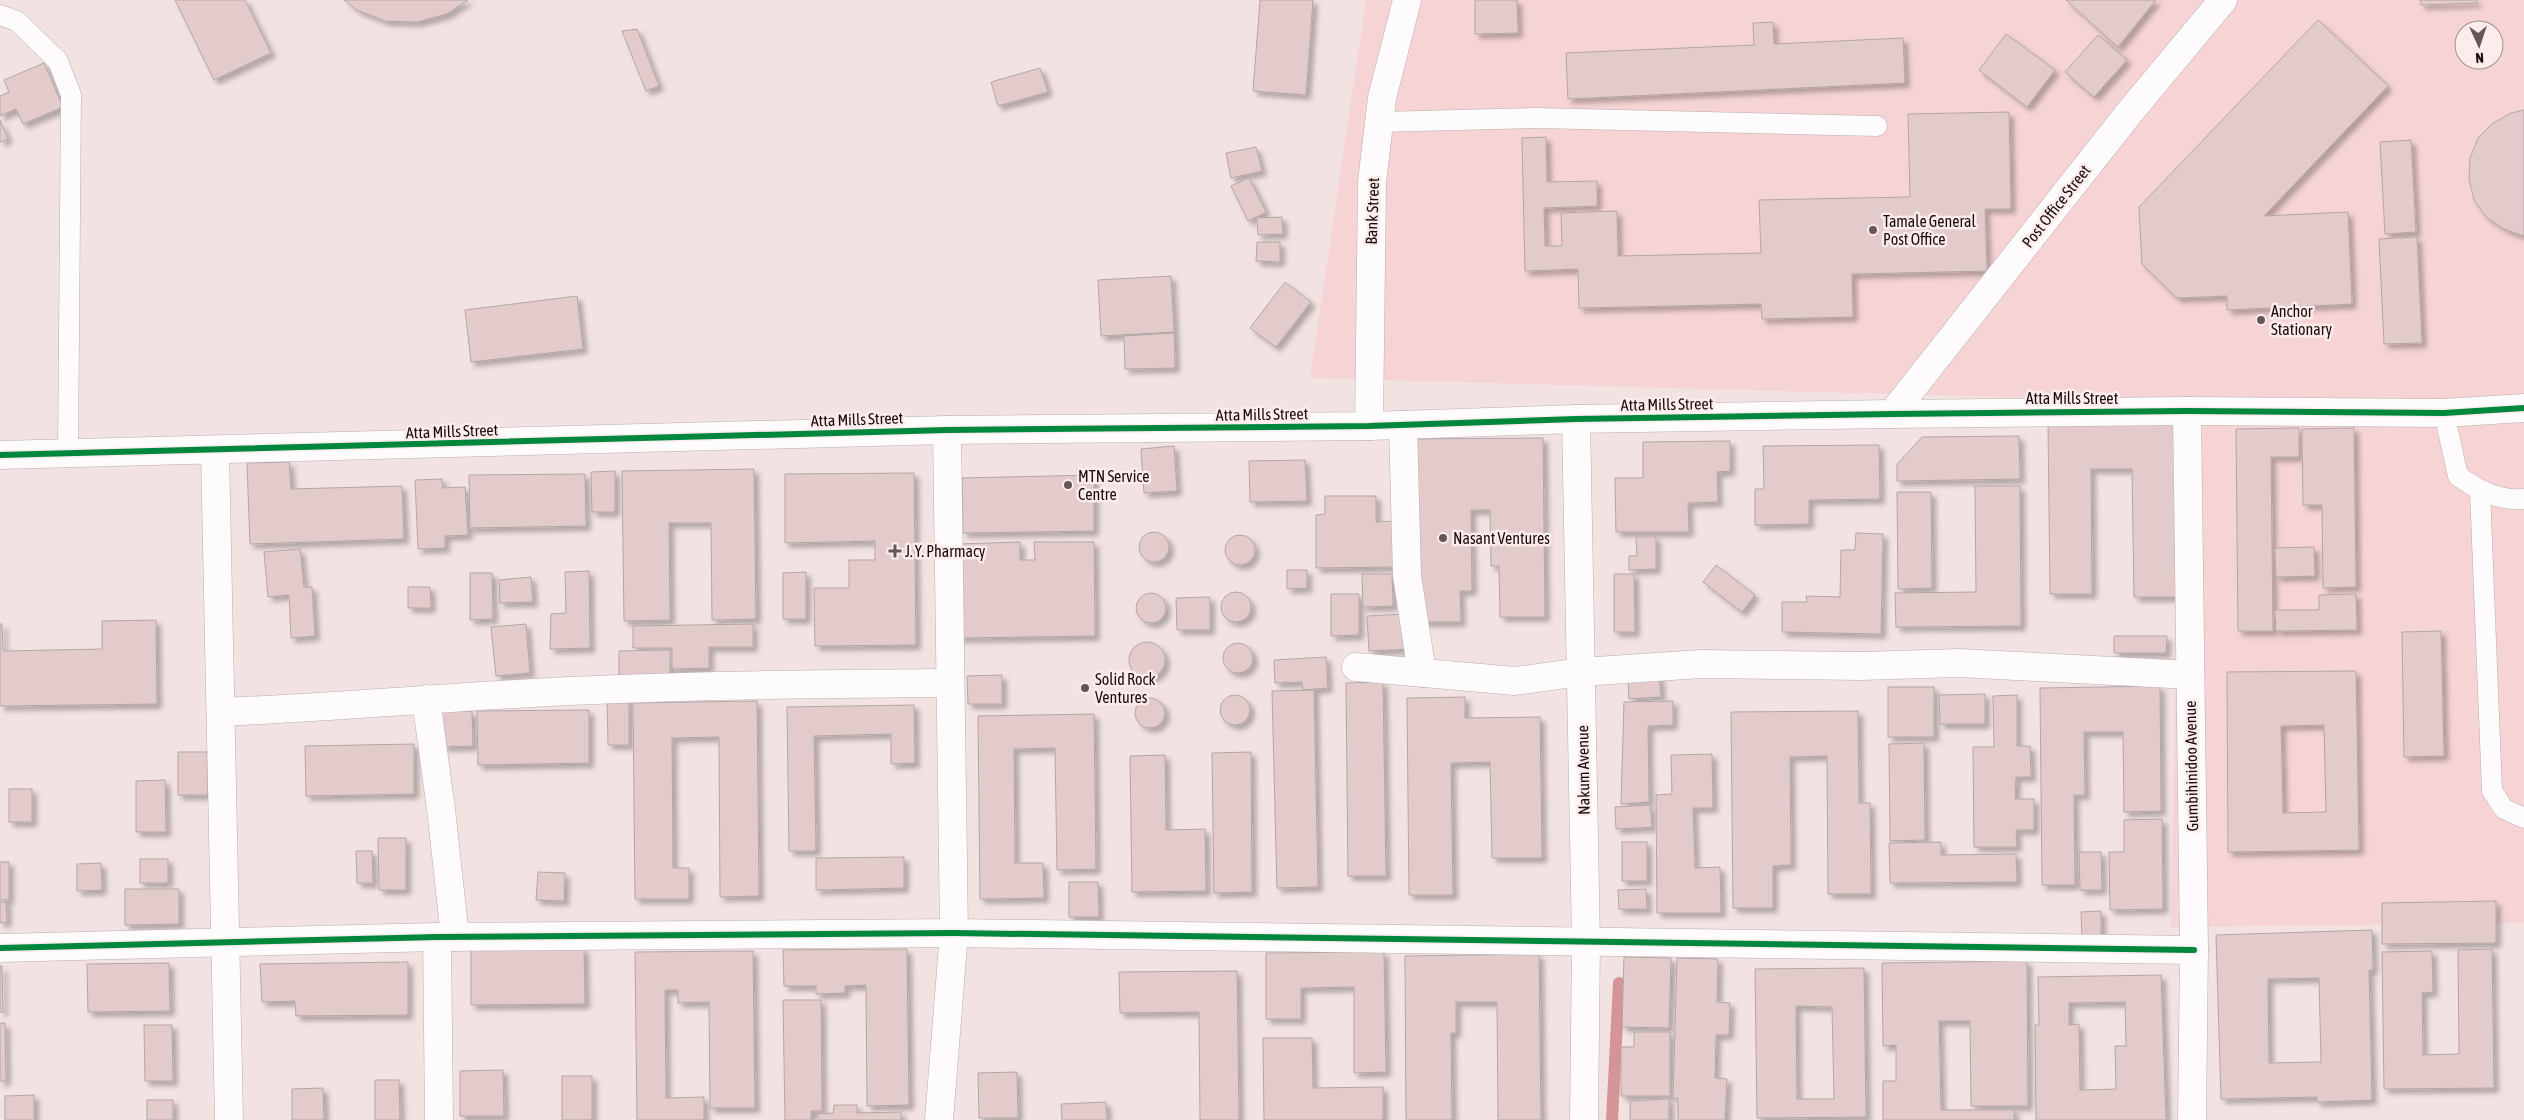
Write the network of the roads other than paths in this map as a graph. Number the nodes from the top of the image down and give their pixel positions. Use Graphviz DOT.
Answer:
graph roads {
  1 [pos="1408,0"];
  2 [pos="2223,0"];
  3 [pos="0,15"];
  4 [pos="1379,122"];
  5 [pos="1877,126"];
  6 [pos="2524,408"];
  7 [pos="2187,411"];
  8 [pos="2444,413"];
  9 [pos="1892,414"];
  10 [pos="1576,419"];
  11 [pos="1404,425"];
  12 [pos="1369,426"];
  13 [pos="947,430"];
  14 [pos="215,451"];
  15 [pos="68,454"];
  16 [pos="0,455"];
  17 [pos="2480,491"];
  18 [pos="2524,499"];
  19 [pos="1356,668"];
  20 [pos="1581,672"];
  21 [pos="1422,673"];
  22 [pos="2190,675"];
  23 [pos="950,683"];
  24 [pos="426,699"];
  25 [pos="221,712"];
  26 [pos="2524,818"];
  27 [pos="954,933"];
  28 [pos="446,937"];
  29 [pos="227,943"];
  30 [pos="1586,943"];
  31 [pos="0,948"];
  32 [pos="2194,950"];
  33 [pos="229,1120"];
  34 [pos="439,1120"];
  35 [pos="939,1120"];
  36 [pos="1584,1120"];
  37 [pos="2192,1120"];
  1 -- 4 [label="street, Bank Street"];
  2 -- 9 [label="street, Post Office Street"];
  3 -- 15 [label="lane"];
  4 -- 5 [label="lane"];
  4 -- 12 [label="street, Bank Street"];
  6 -- 8 [label="street, Atta Mills Street"];
  7 -- 8 [label="street, Atta Mills Street"];
  7 -- 9 [label="street, Atta Mills Street"];
  7 -- 22 [label="street, Gumbihinidoo Avenue"];
  8 -- 17 [label="lane"];
  9 -- 10 [label="street, Atta Mills Street"];
  10 -- 11 [label="street, Atta Mills Street"];
  10 -- 20 [label="street, Nakum Avenue"];
  11 -- 12 [label="street, Atta Mills Street"];
  11 -- 21 [label="street"];
  12 -- 13 [label="street, Atta Mills Street"];
  13 -- 14 [label="street, Atta Mills Street"];
  13 -- 23 [label="street"];
  14 -- 15 [label="street, Atta Mills Street"];
  14 -- 25 [label="street"];
  15 -- 16 [label="street, Atta Mills Street"];
  17 -- 18 [label="lane"];
  17 -- 26 [label="lane"];
  19 -- 21 [label="street"];
  20 -- 21 [label="street"];
  20 -- 22 [label="street"];
  20 -- 30 [label="street, Nakum Avenue"];
  22 -- 32 [label="street, Gumbihinidoo Avenue"];
  23 -- 24 [label="street"];
  23 -- 27 [label="street"];
  24 -- 25 [label="street"];
  24 -- 28 [label="street"];
  25 -- 29 [label="street"];
  27 -- 28 [label="street"];
  27 -- 30 [label="street"];
  27 -- 35 [label="street"];
  28 -- 29 [label="street"];
  28 -- 34 [label="street"];
  29 -- 31 [label="street"];
  29 -- 33 [label="street"];
  30 -- 32 [label="street"];
  30 -- 36 [label="street, Nakum Avenue"];
  32 -- 37 [label="street, Gumbihinidoo Avenue"];
}
